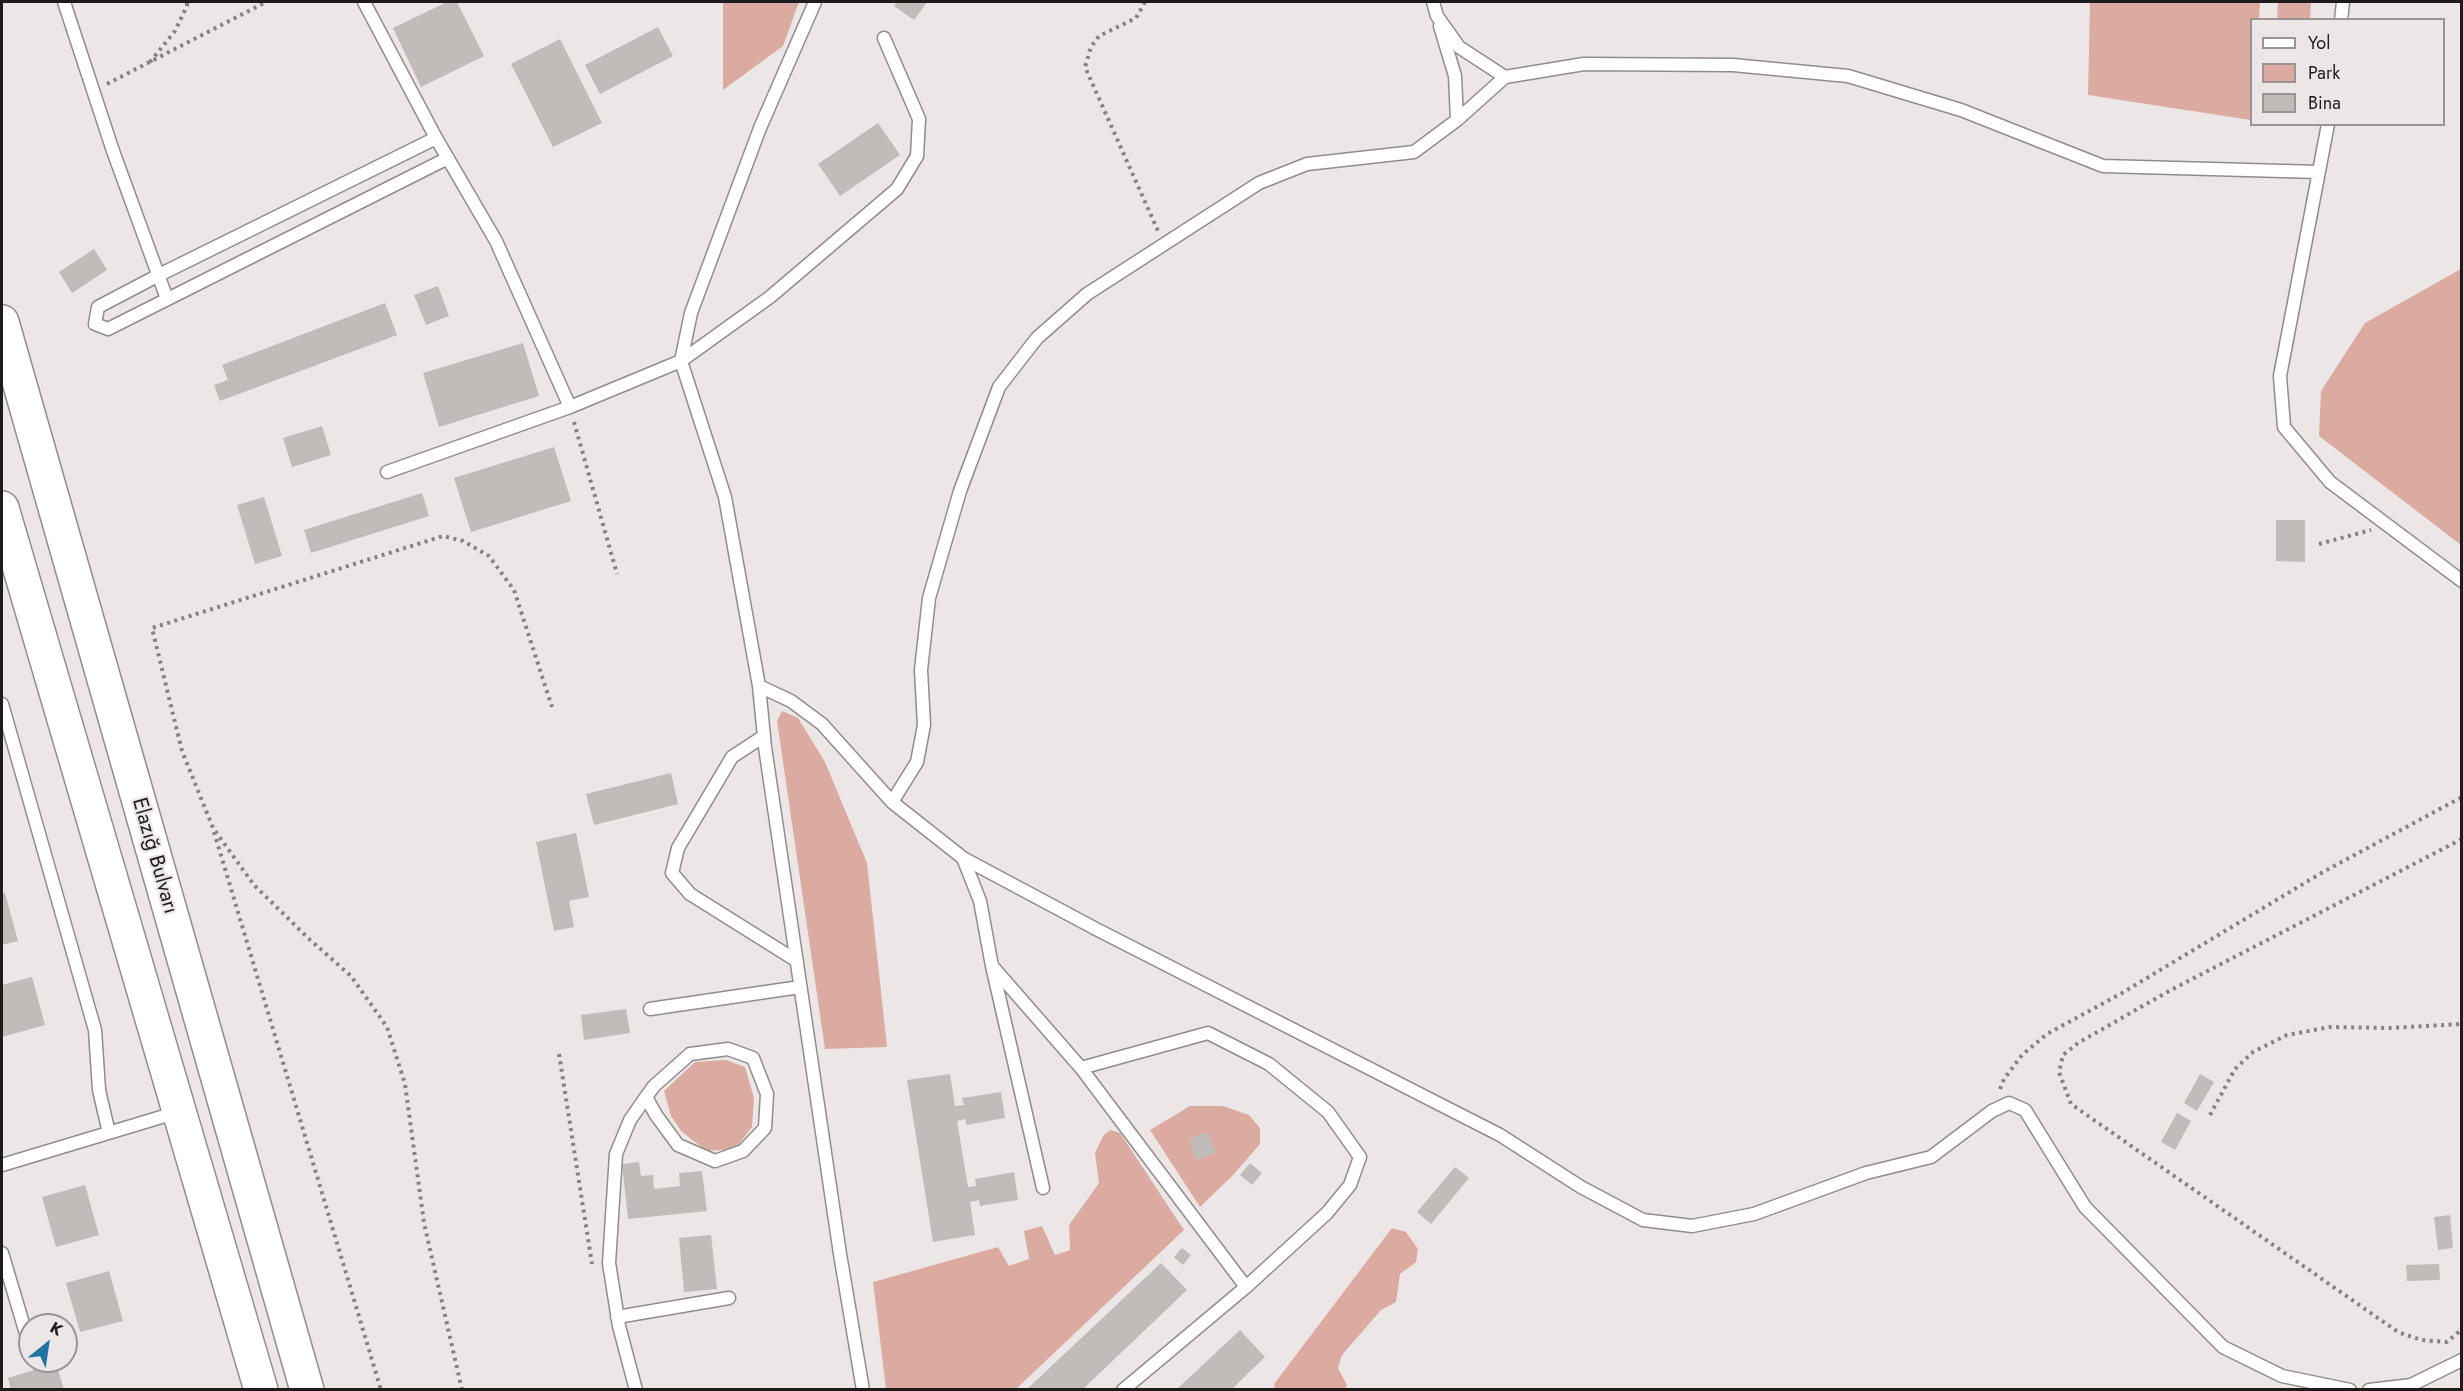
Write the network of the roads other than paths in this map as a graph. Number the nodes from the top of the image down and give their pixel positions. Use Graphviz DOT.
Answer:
graph roads {
  1 [pos="64,2"];
  2 [pos="364,2"];
  3 [pos="815,2"];
  4 [pos="1433,2"];
  5 [pos="2343,2"];
  6 [pos="1437,16"];
  7 [pos="2341,18"];
  8 [pos="884,38"];
  9 [pos="1505,77"];
  10 [pos="1457,120"];
  11 [pos="2328,126"];
  12 [pos="436,138"];
  13 [pos="448,158"];
  14 [pos="2319,172"];
  15 [pos="159,275"];
  16 [pos="167,300"];
  17 [pos="2,322"];
  18 [pos="681,362"];
  19 [pos="570,407"];
  20 [pos="387,472"];
  21 [pos="2,508"];
  22 [pos="2462,581"];
  23 [pos="759,686"];
  24 [pos="2,704"];
  25 [pos="764,736"];
  26 [pos="892,802"];
  27 [pos="963,858"];
  28 [pos="797,961"];
  29 [pos="992,966"];
  30 [pos="800,987"];
  31 [pos="650,1009"];
  32 [pos="1081,1068"];
  33 [pos="646,1097"];
  34 [pos="178,1112"];
  35 [pos="109,1133"];
  36 [pos="2,1165"];
  37 [pos="1043,1188"];
  38 [pos="2,1253"];
  39 [pos="1246,1287"];
  40 [pos="729,1298"];
  41 [pos="20,1313"];
  42 [pos="617,1317"];
  43 [pos="2462,1360"];
  44 [pos="261,1389"];
  45 [pos="307,1389"];
  46 [pos="636,1389"];
  47 [pos="863,1389"];
  48 [pos="1123,1389"];
  49 [pos="2350,1389"];
  50 [pos="2369,1389"];
  1 -- 15 [label="lane"];
  2 -- 12 [label="lane"];
  3 -- 18 [label="lane"];
  4 -- 6 [label="lane"];
  5 -- 7 [label="lane"];
  6 -- 9 [label="lane"];
  6 -- 10 [label="lane"];
  8 -- 18 [label="lane"];
  9 -- 10 [label="lane"];
  9 -- 14 [label="lane"];
  10 -- 26 [label="lane"];
  11 -- 14 [label="lane"];
  12 -- 13 [label="lane"];
  12 -- 15 [label="lane"];
  13 -- 16 [label="lane"];
  13 -- 19 [label="lane"];
  14 -- 22 [label="lane"];
  15 -- 16 [label="lane"];
  15 -- 16 [label="lane"];
  17 -- 45 [label="main road, Elazığ Bulvarı"];
  18 -- 19 [label="lane"];
  18 -- 23 [label="lane"];
  19 -- 20 [label="lane"];
  21 -- 34 [label="main road"];
  23 -- 25 [label="lane"];
  23 -- 26 [label="lane"];
  24 -- 35 [label="lane"];
  25 -- 28 [label="lane"];
  25 -- 28 [label="lane"];
  26 -- 27 [label="lane"];
  27 -- 29 [label="lane"];
  27 -- 49 [label="lane"];
  28 -- 30 [label="lane"];
  29 -- 32 [label="lane"];
  29 -- 37 [label="lane"];
  30 -- 31 [label="lane"];
  30 -- 47 [label="lane"];
  32 -- 39 [label="lane"];
  32 -- 39 [label="lane"];
  33 -- 33 [label="lane"];
  33 -- 42 [label="lane"];
  34 -- 35 [label="lane"];
  34 -- 44 [label="main road"];
  35 -- 36 [label="lane"];
  38 -- 41 [label="lane"];
  39 -- 48 [label="lane"];
  40 -- 42 [label="lane"];
  42 -- 46 [label="lane"];
  43 -- 50 [label="lane"];
}
